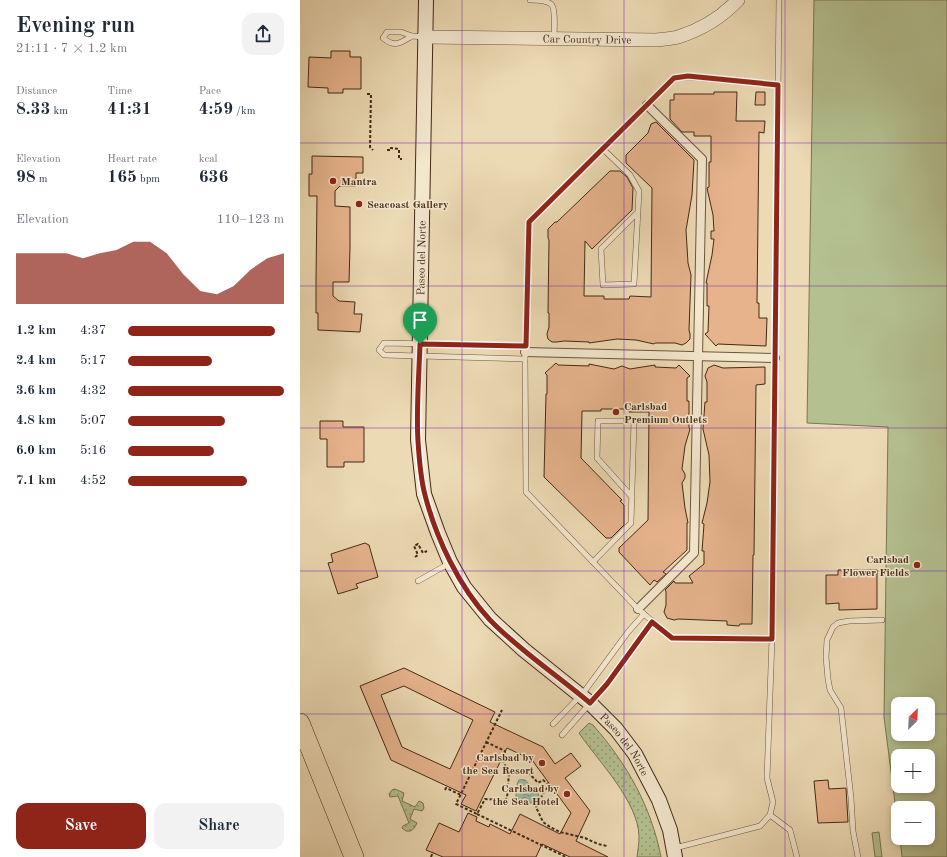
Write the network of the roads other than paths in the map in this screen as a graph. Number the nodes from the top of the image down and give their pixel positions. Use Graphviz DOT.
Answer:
graph roads {
  1 [pos="426,0"];
  2 [pos="530,0"];
  3 [pos="554,0"];
  4 [pos="738,0"];
  5 [pos="780,0"];
  6 [pos="553,7"];
  7 [pos="418,37"];
  8 [pos="554,39"];
  9 [pos="778,85"];
  10 [pos="647,105"];
  11 [pos="602,149"];
  12 [pos="638,212"];
  13 [pos="419,350"];
  14 [pos="525,352"];
  15 [pos="697,356"];
  16 [pos="775,358"];
  17 [pos="632,497"];
  18 [pos="450,562"];
  19 [pos="593,562"];
  20 [pos="418,581"];
  21 [pos="641,612"];
  22 [pos="882,620"];
  23 [pos="652,622"];
  24 [pos="772,639"];
  25 [pos="585,699"];
  26 [pos="300,723"];
  27 [pos="553,724"];
  28 [pos="562,735"];
  29 [pos="770,816"];
  30 [pos="674,853"];
  31 [pos="354,857"];
  32 [pos="797,857"];
  33 [pos="858,857"];
  1 -- 7 [label="main road, Paseo del Norte"];
  2 -- 6 [label="lane"];
  3 -- 6 [label="lane"];
  4 -- 8 [label="street, Car Country Drive"];
  5 -- 9 [label="lane"];
  6 -- 8 [label="lane"];
  7 -- 7 [label="lane"];
  7 -- 8 [label="street, Car Country Drive"];
  7 -- 13 [label="main road, Paseo del Norte"];
  9 -- 10 [label="lane"];
  9 -- 16 [label="lane"];
  10 -- 11 [label="lane"];
  10 -- 15 [label="street"];
  11 -- 12 [label="lane"];
  11 -- 14 [label="lane"];
  12 -- 12 [label="lane"];
  13 -- 13 [label="lane"];
  13 -- 14 [label="lane"];
  13 -- 14 [label="lane"];
  13 -- 18 [label="main road, Paseo del Norte"];
  14 -- 15 [label="street"];
  14 -- 19 [label="lane"];
  15 -- 16 [label="street"];
  15 -- 21 [label="street"];
  16 -- 24 [label="lane"];
  17 -- 17 [label="lane"];
  17 -- 19 [label="lane"];
  18 -- 20 [label="lane"];
  18 -- 25 [label="main road, Paseo del Norte"];
  19 -- 21 [label="lane"];
  21 -- 23 [label="lane"];
  21 -- 25 [label="lane"];
  22 -- 33 [label="lane"];
  23 -- 24 [label="lane"];
  23 -- 25 [label="lane"];
  24 -- 29 [label="lane"];
  25 -- 27 [label="lane"];
  25 -- 28 [label="lane"];
  25 -- 30 [label="main road, Paseo del Norte"];
  26 -- 31 [label="highway"];
  29 -- 30 [label="lane"];
  29 -- 32 [label="lane"];
}
